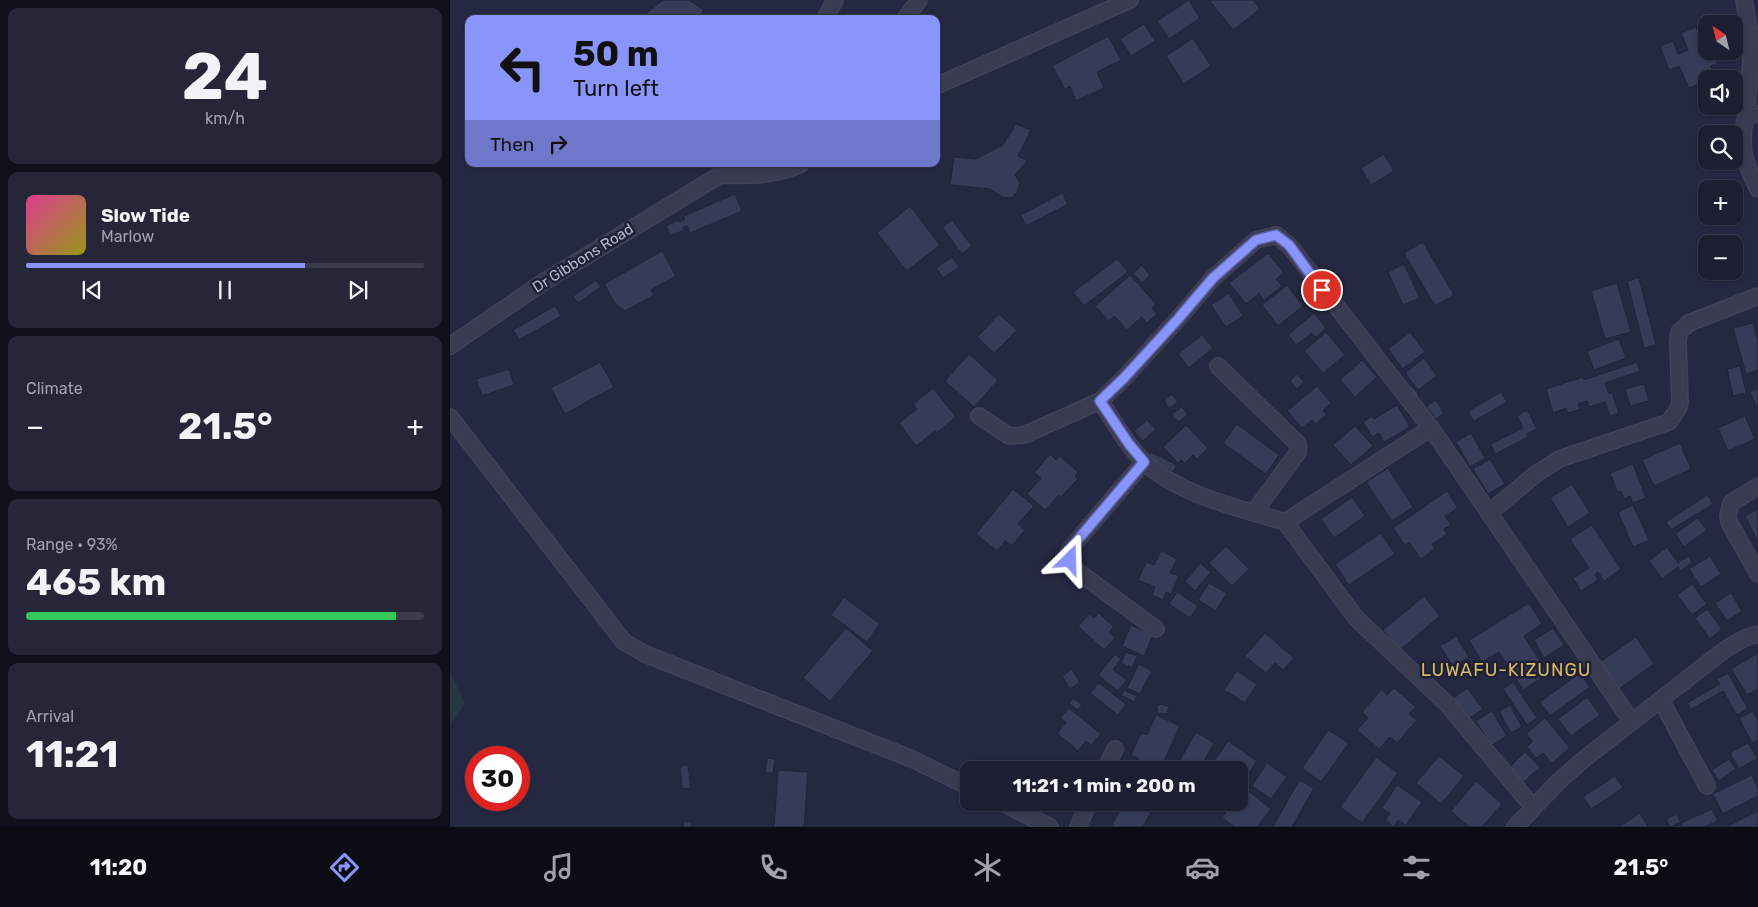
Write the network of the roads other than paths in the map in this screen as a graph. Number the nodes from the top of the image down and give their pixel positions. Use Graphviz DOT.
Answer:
graph roads {
  1 [pos="835,0"];
  2 [pos="919,0"];
  3 [pos="1130,0"];
  4 [pos="1744,0"];
  5 [pos="827,15"];
  6 [pos="908,15"];
  7 [pos="940,84"];
  8 [pos="1752,115"];
  9 [pos="732,167"];
  10 [pos="778,168"];
  11 [pos="720,175"];
  12 [pos="1758,189"];
  13 [pos="1758,296"];
  14 [pos="450,346"];
  15 [pos="1218,366"];
  16 [pos="1100,401"];
  17 [pos="979,416"];
  18 [pos="450,418"];
  19 [pos="1431,428"];
  20 [pos="1144,462"];
  21 [pos="1758,486"];
  22 [pos="1254,512"];
  23 [pos="1489,513"];
  24 [pos="1285,522"];
  25 [pos="1758,574"];
  26 [pos="1156,629"];
  27 [pos="1758,634"];
  28 [pos="1661,700"];
  29 [pos="1632,722"];
  30 [pos="1115,749"];
  31 [pos="1109,761"];
  32 [pos="960,783"];
  33 [pos="1707,786"];
  34 [pos="1533,807"];
  35 [pos="1019,811"];
  36 [pos="1085,811"];
  37 [pos="1050,827"];
  38 [pos="1078,827"];
  39 [pos="1515,827"];
  1 -- 5 [label="street"];
  2 -- 6 [label="street"];
  3 -- 7 [label="street"];
  4 -- 8 [label="street"];
  8 -- 12 [label="street"];
  9 -- 11 [label="street, Dr Gibbons Road"];
  10 -- 11 [label="street"];
  11 -- 14 [label="street, Dr Gibbons Road"];
  13 -- 23 [label="street"];
  15 -- 22 [label="street"];
  16 -- 17 [label="street"];
  16 -- 19 [label="street"];
  16 -- 20 [label="street"];
  18 -- 32 [label="street"];
  19 -- 23 [label="street"];
  19 -- 24 [label="street"];
  20 -- 22 [label="street"];
  20 -- 26 [label="street"];
  21 -- 25 [label="street"];
  22 -- 24 [label="street"];
  23 -- 29 [label="street"];
  24 -- 34 [label="street"];
  27 -- 28 [label="street"];
  28 -- 29 [label="street"];
  28 -- 33 [label="street"];
  29 -- 34 [label="street"];
  30 -- 31 [label="street"];
  34 -- 39 [label="street"];
  35 -- 37 [label="street"];
  36 -- 38 [label="street"];
}
